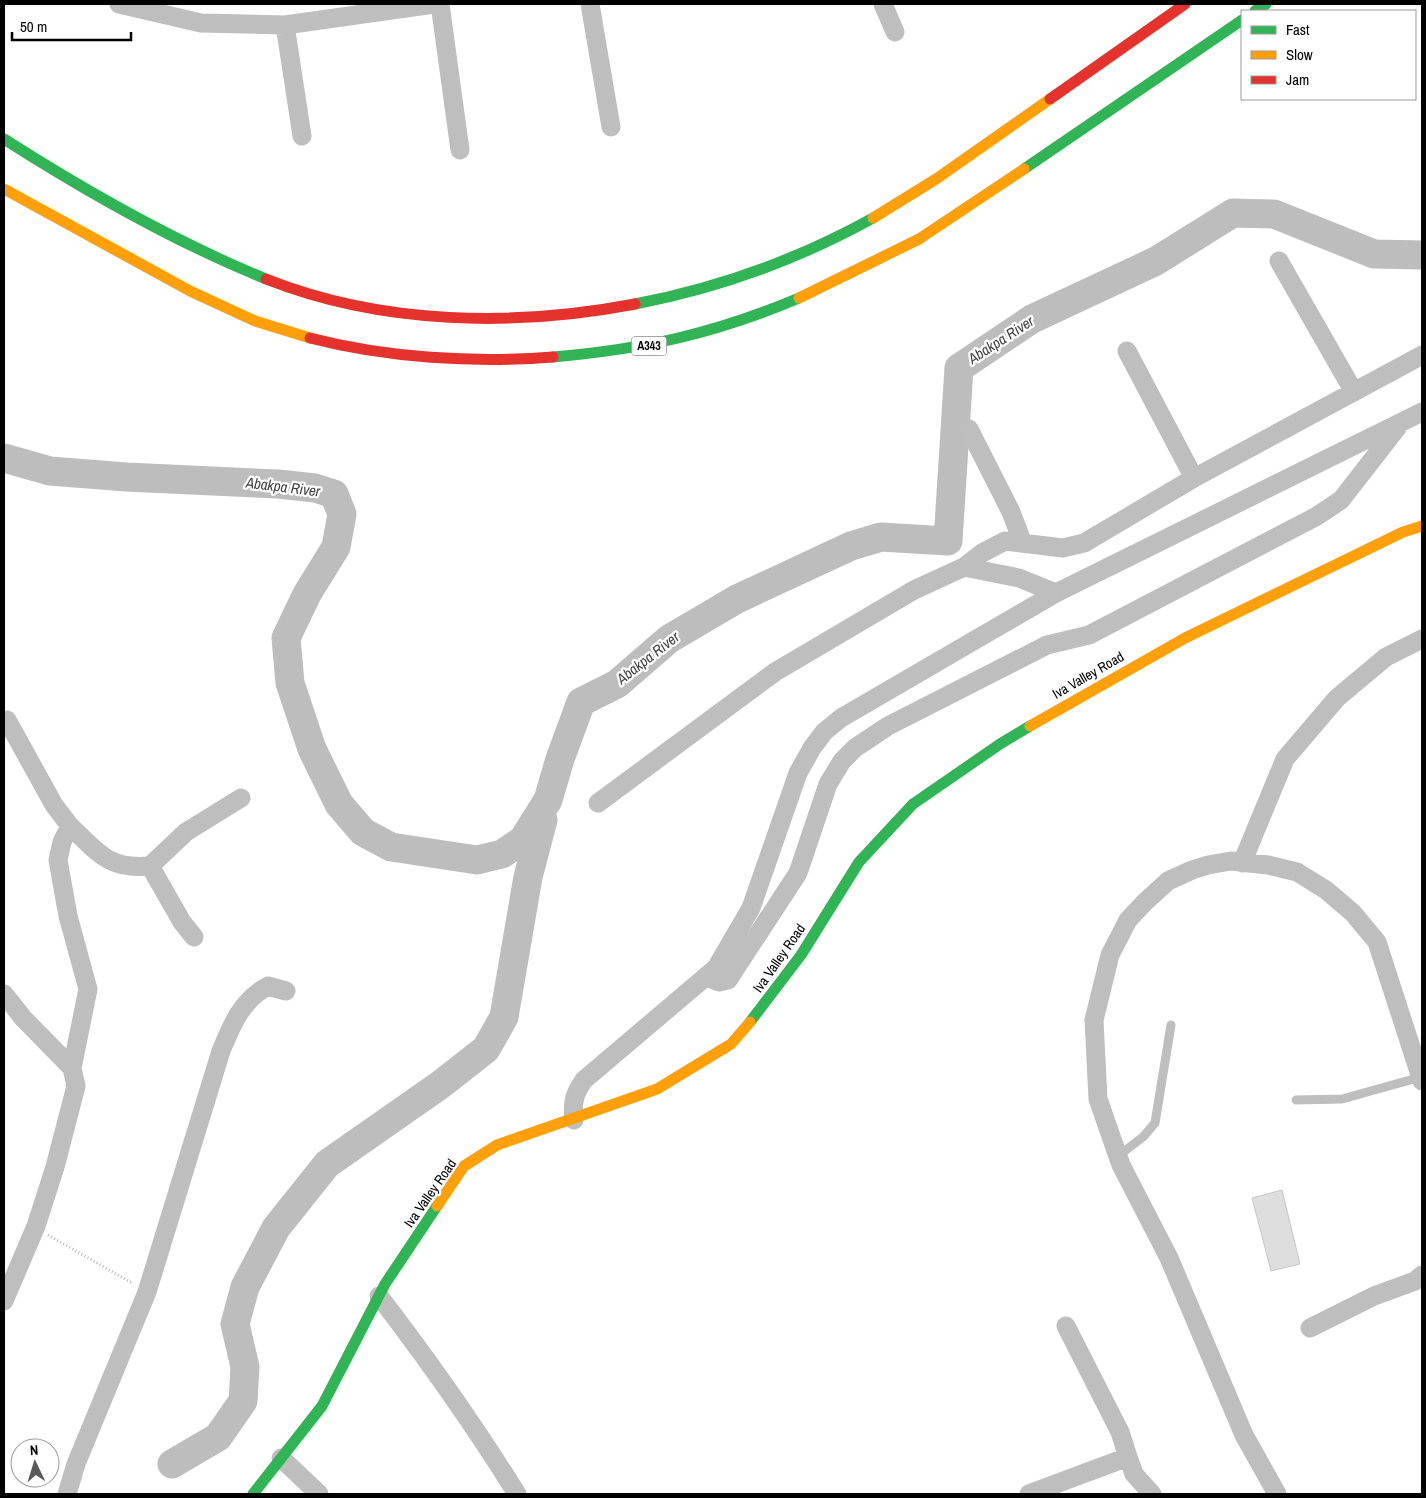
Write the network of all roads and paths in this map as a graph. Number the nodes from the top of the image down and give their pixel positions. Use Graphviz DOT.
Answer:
graph roads {
  1 [pos="120,4"];
  2 [pos="434,4"];
  3 [pos="440,4"];
  4 [pos="590,4"];
  5 [pos="883,4"];
  6 [pos="1185,4"];
  7 [pos="1241,21"];
  8 [pos="285,25"];
  9 [pos="896,32"];
  10 [pos="612,127"];
  11 [pos="302,136"];
  12 [pos="4,139"];
  13 [pos="460,150"];
  14 [pos="4,188"];
  15 [pos="1279,261"];
  16 [pos="1128,351"];
  17 [pos="1422,355"];
  18 [pos="1354,392"];
  19 [pos="1422,412"];
  20 [pos="1401,423"];
  21 [pos="969,429"];
  22 [pos="1194,478"];
  23 [pos="1422,526"];
  24 [pos="1022,541"];
  25 [pos="964,567"];
  26 [pos="1056,593"];
  27 [pos="1422,639"];
  28 [pos="7,720"];
  29 [pos="241,798"];
  30 [pos="598,803"];
  31 [pos="70,826"];
  32 [pos="1242,863"];
  33 [pos="150,866"];
  34 [pos="194,937"];
  35 [pos="707,977"];
  36 [pos="286,990"];
  37 [pos="4,994"];
  38 [pos="1171,1025"];
  39 [pos="72,1068"];
  40 [pos="1421,1079"];
  41 [pos="1296,1100"];
  42 [pos="574,1120"];
  43 [pos="1118,1156"];
  44 [pos="36,1226"];
  45 [pos="1422,1275"];
  46 [pos="147,1292"];
  47 [pos="379,1296"];
  48 [pos="4,1297"];
  49 [pos="1066,1326"];
  50 [pos="1310,1328"];
  51 [pos="281,1458"];
  52 [pos="1128,1458"];
  53 [pos="67,1494"];
  54 [pos="253,1494"];
  55 [pos="319,1494"];
  56 [pos="517,1494"];
  57 [pos="1029,1494"];
  58 [pos="1152,1494"];
  59 [pos="1277,1494"];
  1 -- 8 [label="street"];
  2 -- 8 [label="street"];
  3 -- 13 [label="street"];
  4 -- 10 [label="street"];
  5 -- 9 [label="street"];
  6 -- 12 [label="main road"];
  7 -- 14 [label="main road, A343"];
  8 -- 11 [label="street"];
  15 -- 18 [label="street"];
  16 -- 22 [label="street"];
  17 -- 18 [label="street"];
  18 -- 22 [label="street"];
  19 -- 20 [label="street"];
  20 -- 26 [label="street"];
  20 -- 35 [label="street"];
  21 -- 24 [label="street"];
  22 -- 24 [label="street"];
  23 -- 42 [label="main road, Iva Valley Road"];
  24 -- 25 [label="street"];
  25 -- 26 [label="street"];
  25 -- 30 [label="street"];
  26 -- 35 [label="street"];
  27 -- 32 [label="street"];
  28 -- 31 [label="street"];
  29 -- 33 [label="street"];
  31 -- 33 [label="street"];
  31 -- 39 [label="street"];
  32 -- 40 [label="street"];
  32 -- 43 [label="street"];
  33 -- 34 [label="street"];
  35 -- 42 [label="street"];
  36 -- 46 [label="street"];
  37 -- 39 [label="street"];
  38 -- 43 [label="lane"];
  39 -- 44 [label="street"];
  40 -- 41 [label="lane"];
  42 -- 47 [label="main road, Iva Valley Road"];
  43 -- 59 [label="street"];
  44 -- 46 [label="path"];
  44 -- 48 [label="street"];
  45 -- 50 [label="street"];
  46 -- 53 [label="street"];
  47 -- 51 [label="main road, Iva Valley Road"];
  47 -- 56 [label="street"];
  49 -- 52 [label="street"];
  51 -- 54 [label="main road, Iva Valley Road"];
  51 -- 55 [label="street"];
  52 -- 57 [label="street"];
  52 -- 58 [label="street"];
}
